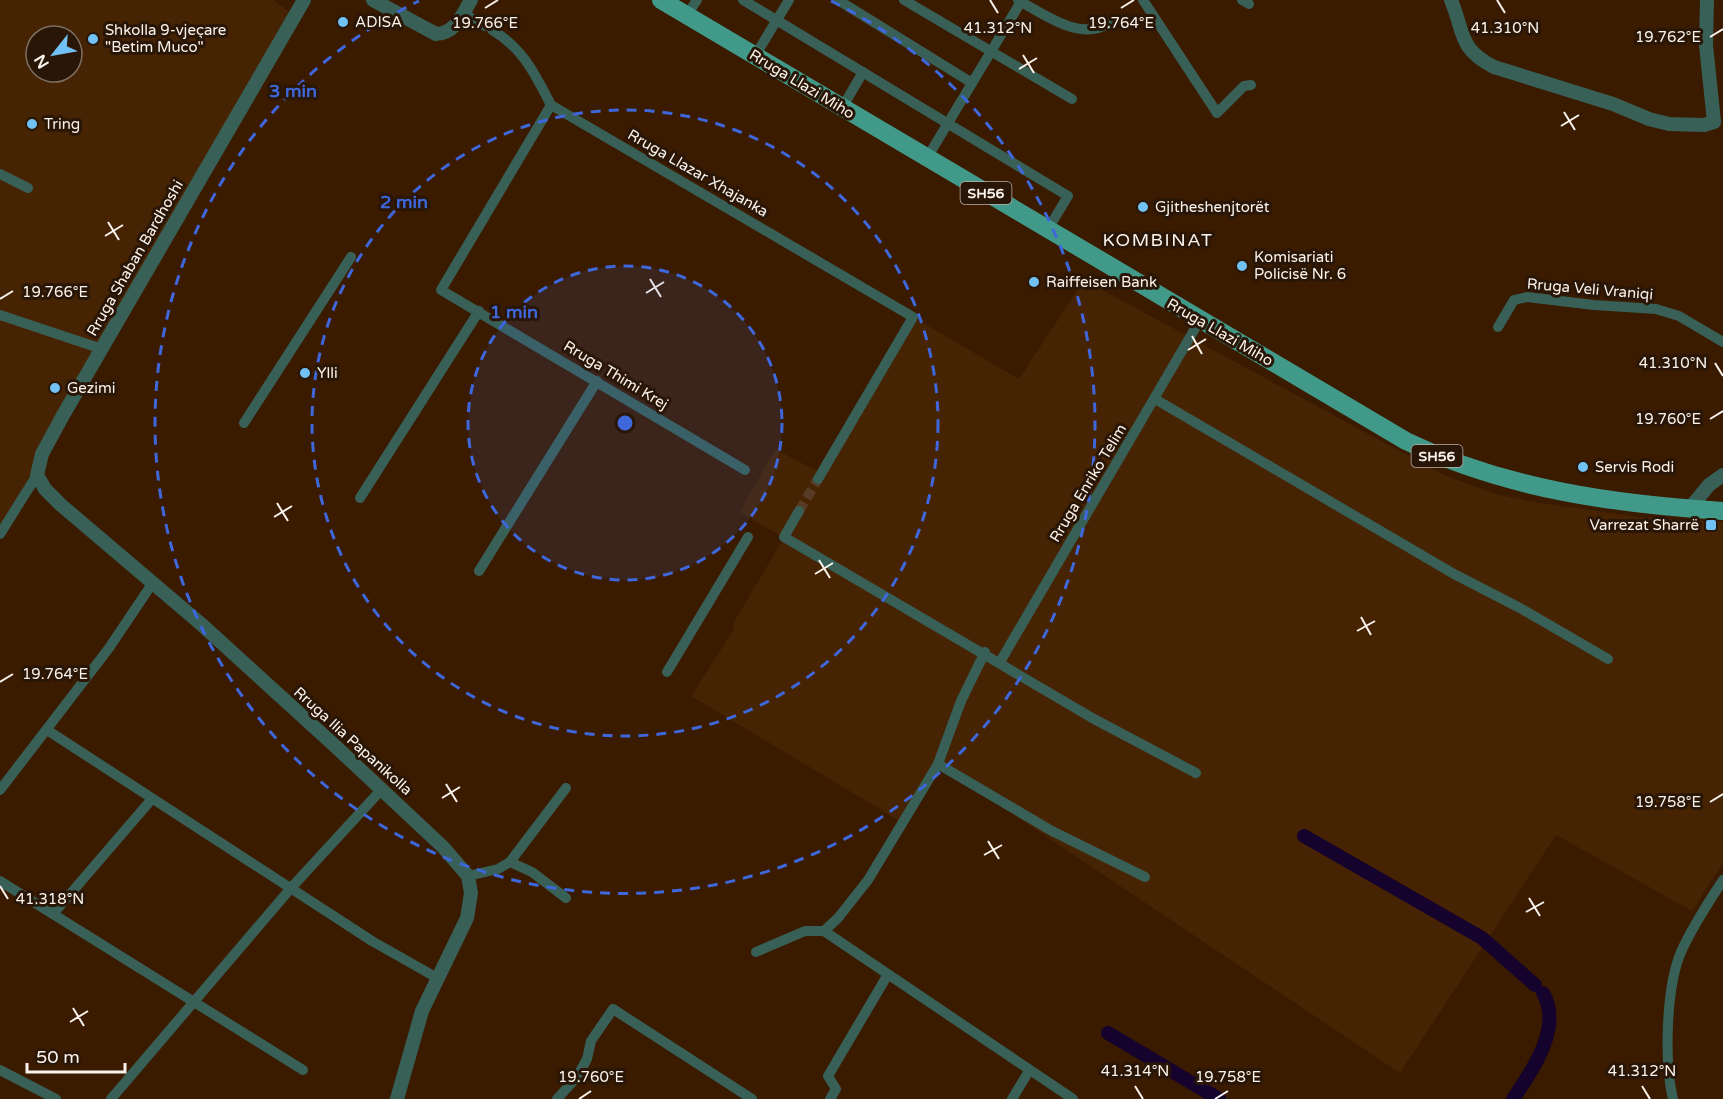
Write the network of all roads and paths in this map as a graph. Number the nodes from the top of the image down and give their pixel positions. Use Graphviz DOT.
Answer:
graph roads {
  1 [pos="304,0"];
  2 [pos="373,0"];
  3 [pos="471,0"];
  4 [pos="661,0"];
  5 [pos="743,0"];
  6 [pos="789,0"];
  7 [pos="838,0"];
  8 [pos="904,0"];
  9 [pos="1158,0"];
  10 [pos="1451,0"];
  11 [pos="1707,0"];
  12 [pos="1020,1"];
  13 [pos="1145,3"];
  14 [pos="692,8"];
  15 [pos="463,14"];
  16 [pos="777,20"];
  17 [pos="1109,23"];
  18 [pos="992,50"];
  19 [pos="756,56"];
  20 [pos="863,72"];
  21 [pos="972,83"];
  22 [pos="1251,85"];
  23 [pos="1072,99"];
  24 [pos="551,105"];
  25 [pos="842,108"];
  26 [pos="948,123"];
  27 [pos="927,158"];
  28 [pos="0,174"];
  29 [pos="28,188"];
  30 [pos="1048,230"];
  31 [pos="351,257"];
  32 [pos="479,311"];
  33 [pos="0,315"];
  34 [pos="1200,320"];
  35 [pos="1498,327"];
  36 [pos="1723,342"];
  37 [pos="102,349"];
  38 [pos="597,381"];
  39 [pos="1155,399"];
  40 [pos="244,423"];
  41 [pos="745,470"];
  42 [pos="37,475"];
  43 [pos="1723,475"];
  44 [pos="818,479"];
  45 [pos="360,498"];
  46 [pos="1690,508"];
  47 [pos="799,511"];
  48 [pos="1723,511"];
  49 [pos="0,534"];
  50 [pos="748,537"];
  51 [pos="478,571"];
  52 [pos="152,584"];
  53 [pos="985,652"];
  54 [pos="1608,659"];
  55 [pos="1000,662"];
  56 [pos="667,672"];
  57 [pos="47,730"];
  58 [pos="938,764"];
  59 [pos="1196,773"];
  60 [pos="566,788"];
  61 [pos="382,789"];
  62 [pos="0,790"];
  63 [pos="151,800"];
  64 [pos="510,862"];
  65 [pos="468,876"];
  66 [pos="1145,877"];
  67 [pos="1723,880"];
  68 [pos="0,881"];
  69 [pos="291,888"];
  70 [pos="566,898"];
  71 [pos="53,914"];
  72 [pos="824,932"];
  73 [pos="756,952"];
  74 [pos="887,976"];
  75 [pos="439,979"];
  76 [pos="195,1001"];
  77 [pos="0,1070"];
  78 [pos="303,1070"];
  79 [pos="1029,1071"];
  80 [pos="56,1099"];
  81 [pos="111,1099"];
  82 [pos="397,1099"];
  83 [pos="557,1099"];
  84 [pos="752,1099"];
  85 [pos="830,1099"];
  86 [pos="1012,1099"];
  87 [pos="1073,1099"];
  88 [pos="1673,1099"];
  1 -- 37 [label="street, Rruga Shaban Bardhoshi"];
  2 -- 15 [label="street"];
  3 -- 15 [label="street"];
  4 -- 14 [label="main road, Rruga Llazi Miho / SH56"];
  5 -- 16 [label="street"];
  6 -- 16 [label="street"];
  7 -- 21 [label="street"];
  8 -- 18 [label="street"];
  9 -- 13 [label="street"];
  10 -- 11 [label="street"];
  12 -- 17 [label="street"];
  12 -- 18 [label="street"];
  13 -- 22 [label="street"];
  14 -- 19 [label="main road, Rruga Llazi Miho / SH56"];
  15 -- 24 [label="street"];
  16 -- 19 [label="street"];
  16 -- 20 [label="street"];
  18 -- 21 [label="street"];
  18 -- 23 [label="street"];
  19 -- 25 [label="main road, Rruga Llazi Miho / SH56"];
  20 -- 25 [label="street"];
  20 -- 26 [label="street"];
  21 -- 26 [label="street"];
  24 -- 32 [label="street, Rruga Thimi Krej"];
  24 -- 44 [label="street, Rruga Llazar Xhajanka"];
  25 -- 27 [label="main road, Rruga Llazi Miho / SH56"];
  26 -- 27 [label="street"];
  26 -- 30 [label="street"];
  27 -- 30 [label="main road, Rruga Llazi Miho / SH56"];
  28 -- 29 [label="street"];
  30 -- 34 [label="main road, Rruga Llazi Miho / SH56"];
  31 -- 40 [label="street"];
  32 -- 38 [label="street, Rruga Thimi Krej"];
  32 -- 45 [label="street"];
  33 -- 37 [label="street"];
  34 -- 39 [label="street, Rruga Enriko Telim"];
  34 -- 46 [label="main road, Rruga Llazi Miho / SH56"];
  35 -- 36 [label="street, Rruga Veli Vraniqi"];
  37 -- 42 [label="street, Rruga Shaban Bardhoshi"];
  38 -- 41 [label="street, Rruga Thimi Krej"];
  38 -- 51 [label="street"];
  39 -- 54 [label="street"];
  39 -- 55 [label="street, Rruga Enriko Telim"];
  42 -- 49 [label="street, Rruga Shaban Bardhoshi"];
  42 -- 52 [label="street, Rruga Ilia Papanikolla"];
  43 -- 46 [label="street"];
  46 -- 48 [label="main road, Rruga Llazi Miho / SH56"];
  47 -- 53 [label="street"];
  50 -- 56 [label="street"];
  52 -- 57 [label="street"];
  52 -- 61 [label="street, Rruga Ilia Papanikolla"];
  53 -- 55 [label="street"];
  53 -- 58 [label="street"];
  55 -- 59 [label="street"];
  57 -- 62 [label="street"];
  57 -- 63 [label="street"];
  58 -- 66 [label="street"];
  58 -- 72 [label="street"];
  60 -- 64 [label="street"];
  61 -- 65 [label="street, Rruga Ilia Papanikolla"];
  61 -- 69 [label="street"];
  63 -- 69 [label="street"];
  63 -- 71 [label="street"];
  64 -- 65 [label="street"];
  64 -- 70 [label="street"];
  65 -- 75 [label="street"];
  67 -- 88 [label="street"];
  68 -- 71 [label="street"];
  69 -- 75 [label="street"];
  69 -- 76 [label="street"];
  71 -- 76 [label="street"];
  72 -- 73 [label="street"];
  72 -- 74 [label="street"];
  74 -- 79 [label="street"];
  74 -- 85 [label="street"];
  75 -- 82 [label="street"];
  76 -- 78 [label="street"];
  76 -- 81 [label="street"];
  77 -- 80 [label="street"];
  79 -- 86 [label="street"];
  79 -- 87 [label="street"];
  83 -- 84 [label="street"];
}
